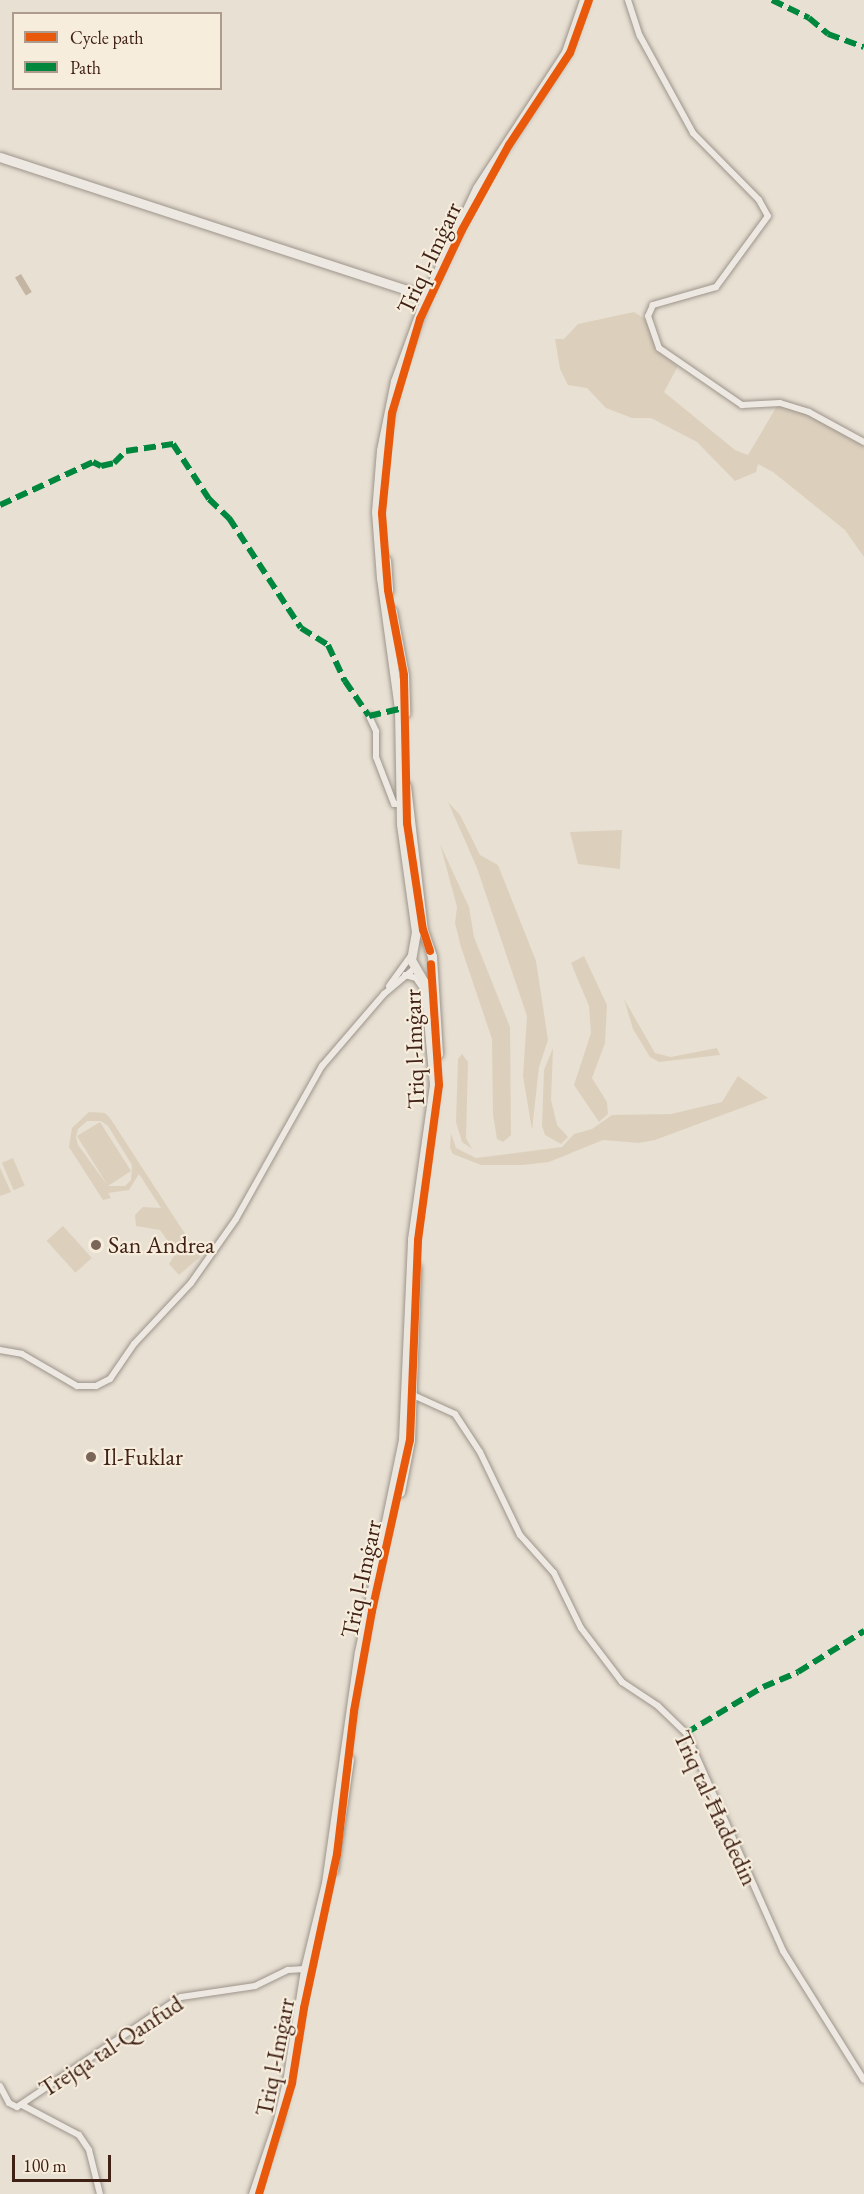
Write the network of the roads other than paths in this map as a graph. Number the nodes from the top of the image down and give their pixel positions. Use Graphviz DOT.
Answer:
graph roads {
  1 [pos="584,0"];
  2 [pos="589,0"];
  3 [pos="628,0"];
  4 [pos="0,157"];
  5 [pos="426,296"];
  6 [pos="864,442"];
  7 [pos="369,716"];
  8 [pos="400,804"];
  9 [pos="430,951"];
  10 [pos="413,953"];
  11 [pos="431,964"];
  12 [pos="416,969"];
  13 [pos="405,975"];
  14 [pos="426,992"];
  15 [pos="384,994"];
  16 [pos="0,1350"];
  17 [pos="413,1395"];
  18 [pos="305,1969"];
  19 [pos="864,2080"];
  20 [pos="0,2086"];
  21 [pos="22,2105"];
  22 [pos="100,2194"];
  23 [pos="253,2194"];
  24 [pos="259,2194"];
  1 -- 5 [label="main road, Triq l-Imġarr"];
  2 -- 9 [label="main road, Triq l-Imġarr"];
  3 -- 6 [label="street"];
  4 -- 5 [label="street"];
  5 -- 8 [label="main road, Triq l-Imġarr"];
  7 -- 8 [label="street"];
  8 -- 10 [label="main road, Triq l-Imġarr"];
  9 -- 10 [label="main road"];
  9 -- 11 [label="main road, Triq l-Imġarr"];
  10 -- 12 [label="main road, Triq l-Imġarr"];
  10 -- 15 [label="street"];
  11 -- 12 [label="main road, Triq l-Imġarr"];
  11 -- 17 [label="main road, Triq l-Imġarr"];
  12 -- 13 [label="street"];
  12 -- 14 [label="main road, Triq l-Imġarr"];
  13 -- 14 [label="street"];
  13 -- 15 [label="street"];
  14 -- 18 [label="main road, Triq l-Imġarr"];
  15 -- 16 [label="street"];
  17 -- 19 [label="street, Triq tal-Ħaddedin"];
  17 -- 24 [label="main road, Triq l-Imġarr"];
  18 -- 21 [label="street, Trejqa tal-Qanfud"];
  18 -- 23 [label="main road, Triq l-Imġarr"];
  20 -- 21 [label="street"];
  21 -- 22 [label="street"];
}
